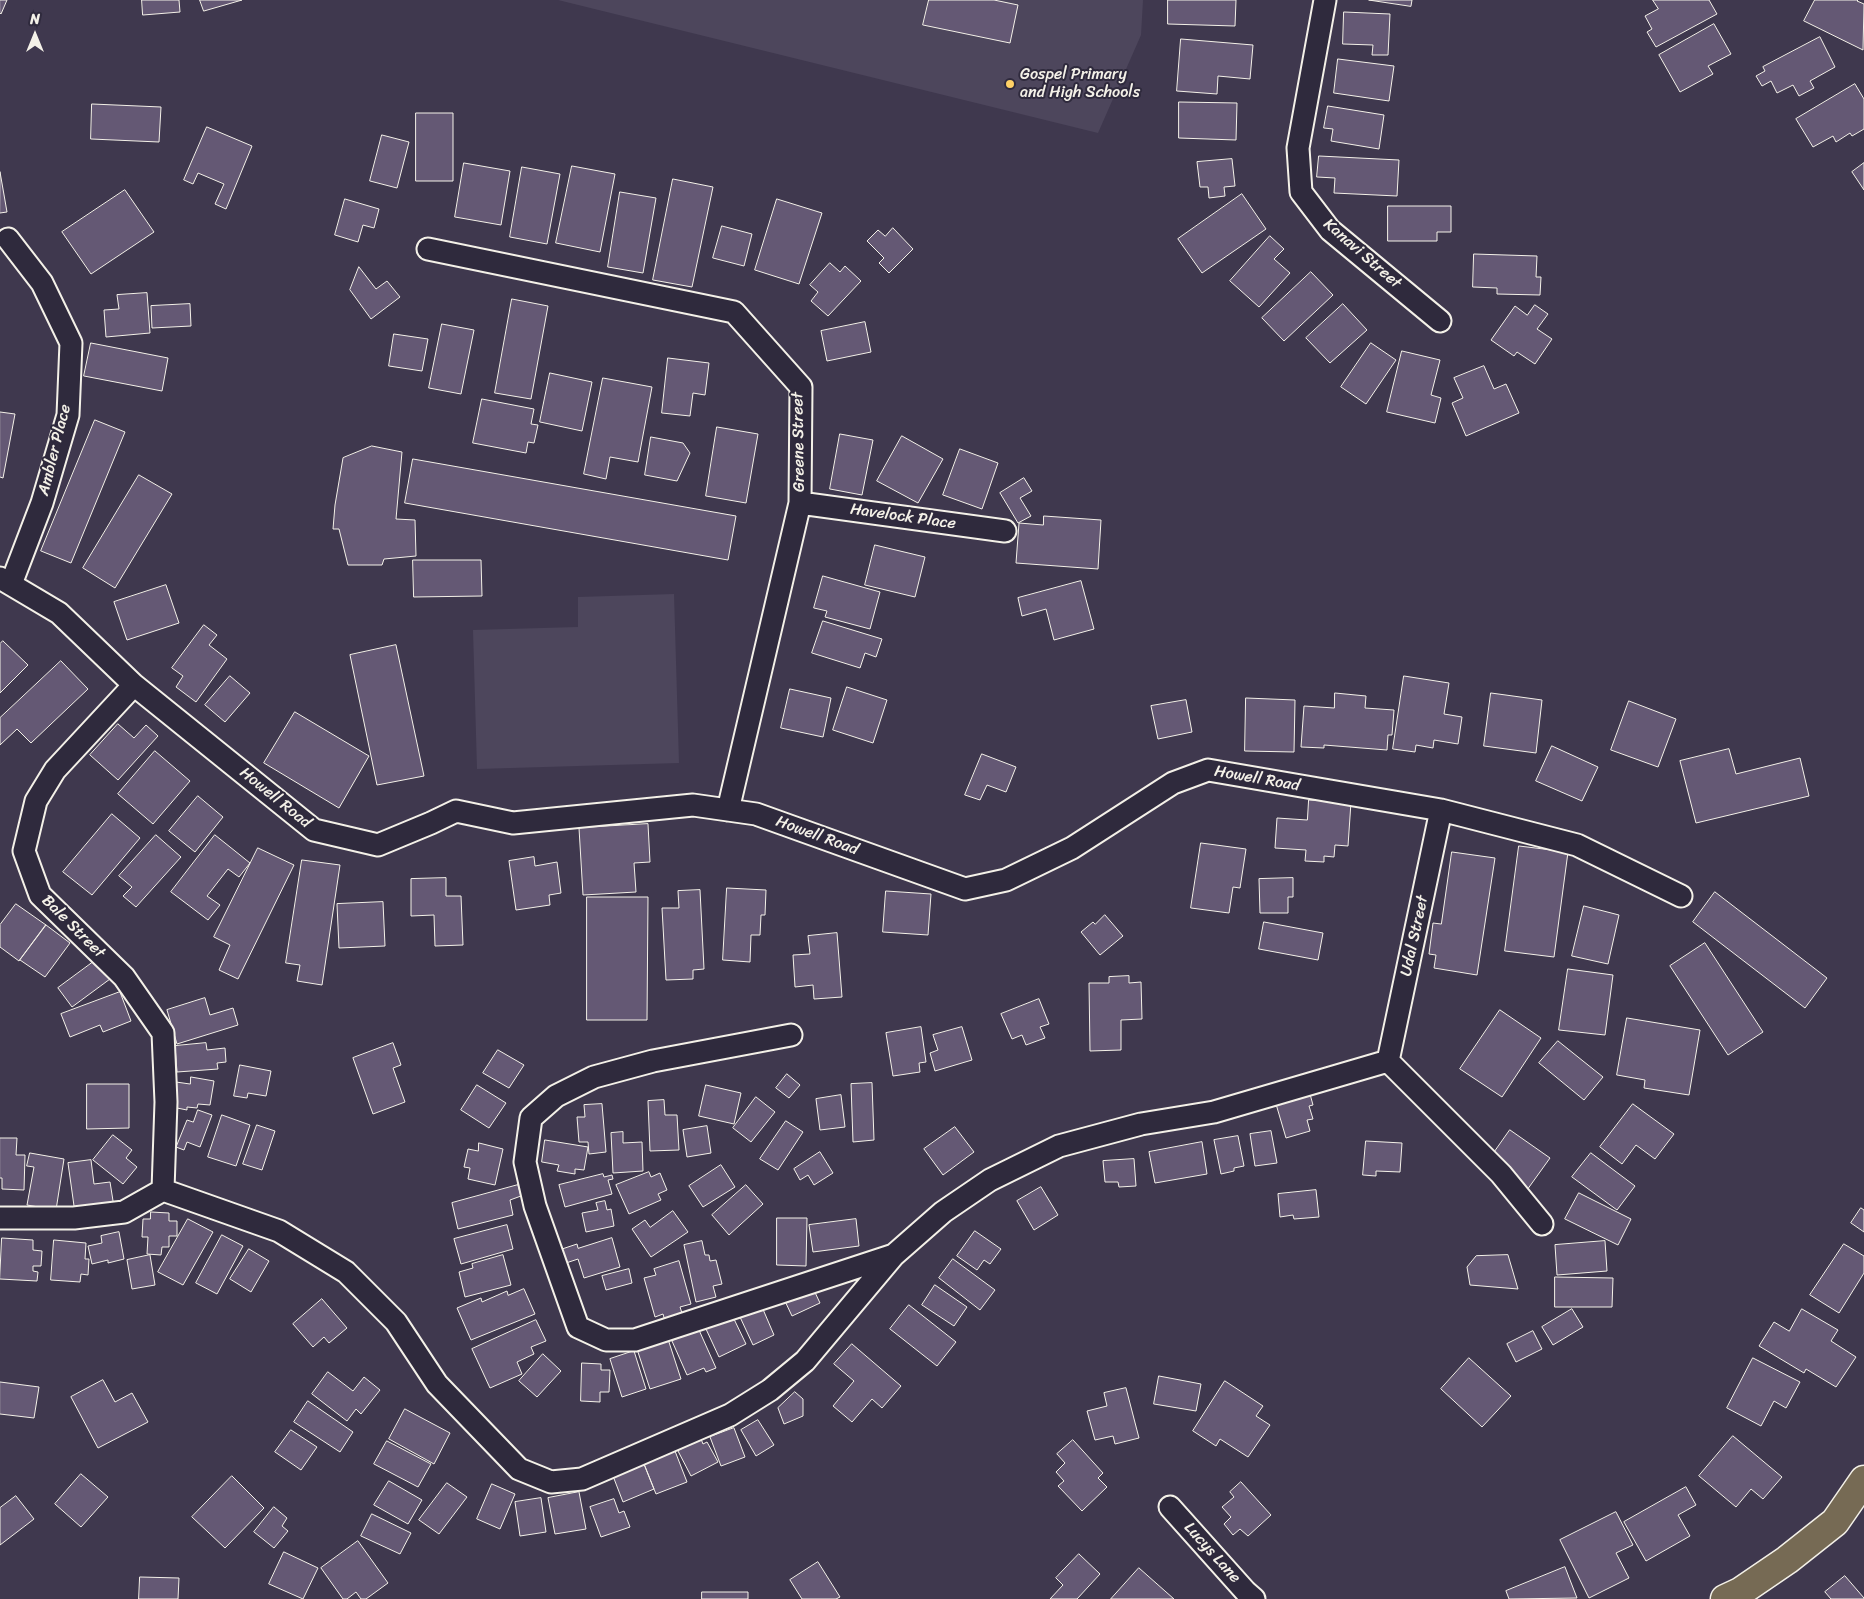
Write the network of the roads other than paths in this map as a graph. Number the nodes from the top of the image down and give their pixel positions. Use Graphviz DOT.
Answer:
graph roads {
  1 [pos="1325,0"];
  2 [pos="8,239"];
  3 [pos="428,249"];
  4 [pos="1440,321"];
  5 [pos="800,502"];
  6 [pos="1006,531"];
  7 [pos="6,581"];
  8 [pos="134,684"];
  9 [pos="728,810"];
  10 [pos="1441,810"];
  11 [pos="1681,896"];
  12 [pos="791,1035"];
  13 [pos="1388,1061"];
  14 [pos="163,1190"];
  15 [pos="0,1218"];
  16 [pos="1542,1224"];
  17 [pos="894,1255"];
  18 [pos="1864,1480"];
  19 [pos="1170,1507"];
  20 [pos="1737,1597"];
  21 [pos="1254,1599"];
  1 -- 4 [label="street, Kanavi Street"];
  2 -- 7 [label="street, Ambler Place"];
  3 -- 5 [label="street, Greene Street"];
  5 -- 6 [label="street, Havelock Place"];
  5 -- 9 [label="street, Greene Street"];
  7 -- 8 [label="street, Howell Road"];
  8 -- 9 [label="street, Howell Road"];
  8 -- 14 [label="street, Bale Street"];
  9 -- 10 [label="street, Howell Road"];
  10 -- 11 [label="street, Howell Road"];
  10 -- 13 [label="street, Udal Street"];
  12 -- 17 [label="street"];
  13 -- 16 [label="street"];
  13 -- 17 [label="street"];
  14 -- 15 [label="street"];
  14 -- 17 [label="street"];
  18 -- 20 [label="main road"];
  19 -- 21 [label="street, Lucys Lane"];
}
